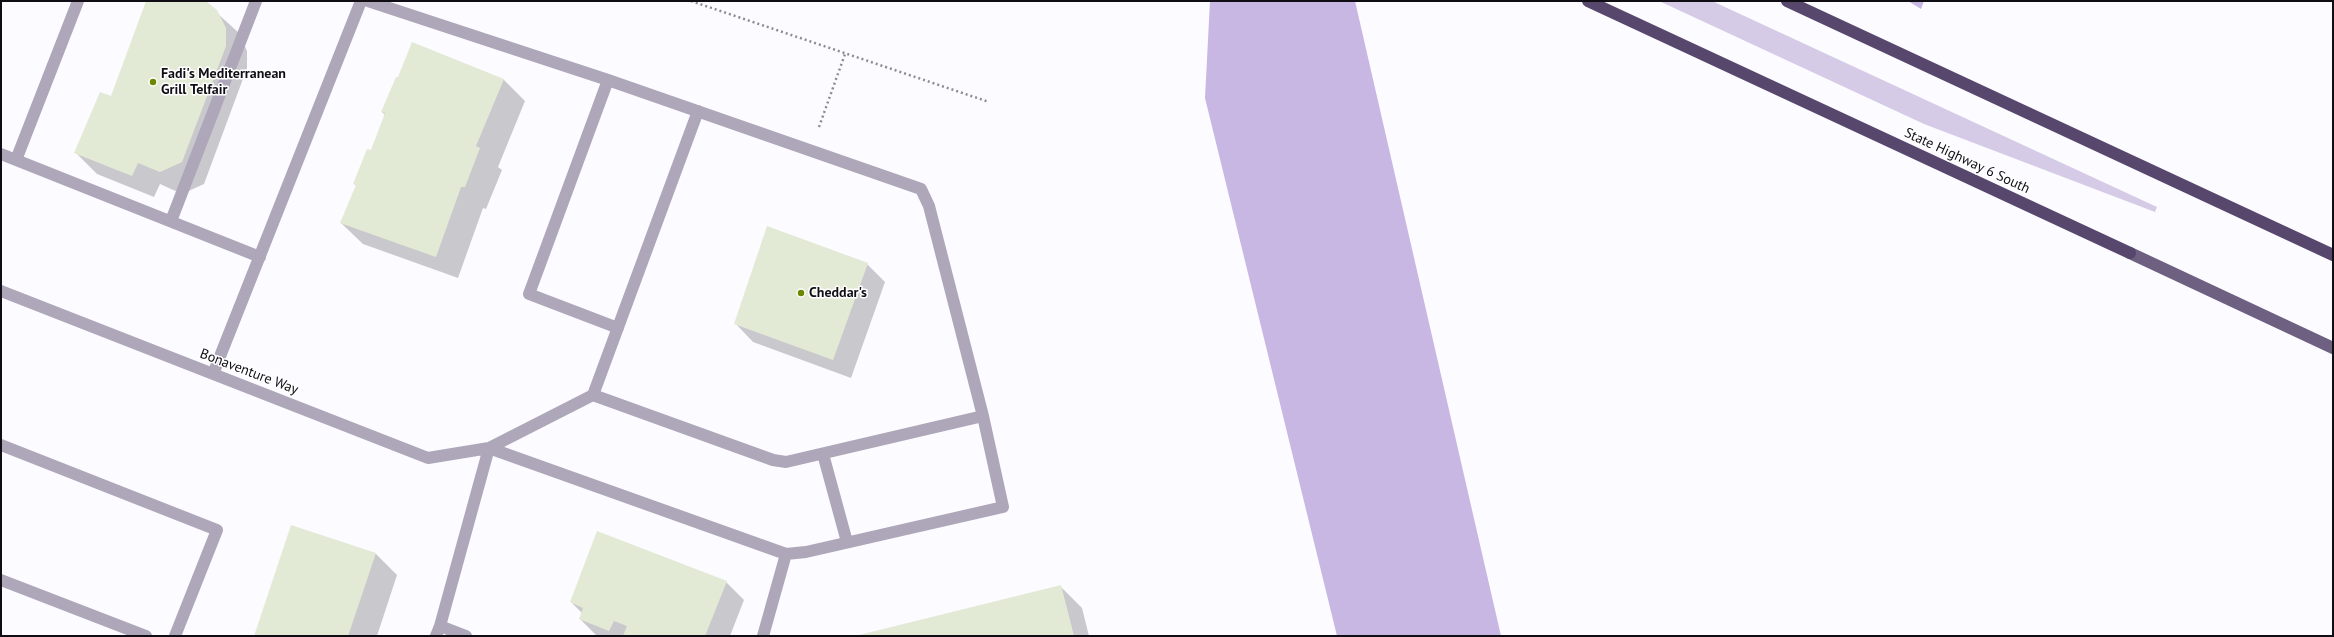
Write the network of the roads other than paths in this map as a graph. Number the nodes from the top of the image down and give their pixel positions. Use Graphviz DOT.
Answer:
graph roads {
  1 [pos="78,1"];
  2 [pos="256,1"];
  3 [pos="361,1"];
  4 [pos="368,1"];
  5 [pos="1588,1"];
  6 [pos="1787,1"];
  7 [pos="608,80"];
  8 [pos="698,111"];
  9 [pos="1,154"];
  10 [pos="16,160"];
  11 [pos="171,221"];
  12 [pos="2130,253"];
  13 [pos="2333,255"];
  14 [pos="260,256"];
  15 [pos="1,291"];
  16 [pos="618,328"];
  17 [pos="2333,348"];
  18 [pos="213,374"];
  19 [pos="593,395"];
  20 [pos="983,416"];
  21 [pos="1,445"];
  22 [pos="489,448"];
  23 [pos="823,454"];
  24 [pos="847,542"];
  25 [pos="786,554"];
  26 [pos="1,580"];
  27 [pos="438,631"];
  28 [pos="146,636"];
  29 [pos="174,636"];
  30 [pos="466,636"];
  31 [pos="763,636"];
  1 -- 10 [label="street"];
  2 -- 11 [label="street"];
  3 -- 14 [label="street"];
  4 -- 7 [label="street"];
  5 -- 12 [label="highway, State Highway 6 South"];
  6 -- 13 [label="highway"];
  7 -- 8 [label="street"];
  7 -- 16 [label="street"];
  8 -- 16 [label="street"];
  8 -- 20 [label="street"];
  9 -- 10 [label="street"];
  10 -- 11 [label="street"];
  11 -- 14 [label="street"];
  12 -- 17 [label="main road, State Highway 6 South"];
  14 -- 18 [label="street"];
  15 -- 18 [label="street, Bonaventure Way"];
  16 -- 19 [label="street"];
  18 -- 22 [label="street, Bonaventure Way"];
  19 -- 22 [label="street"];
  19 -- 23 [label="street"];
  20 -- 23 [label="street"];
  20 -- 24 [label="street"];
  21 -- 29 [label="street"];
  22 -- 25 [label="street"];
  22 -- 27 [label="street"];
  23 -- 24 [label="street"];
  24 -- 25 [label="street"];
  25 -- 31 [label="street"];
  26 -- 28 [label="street"];
  27 -- 30 [label="street"];
}
